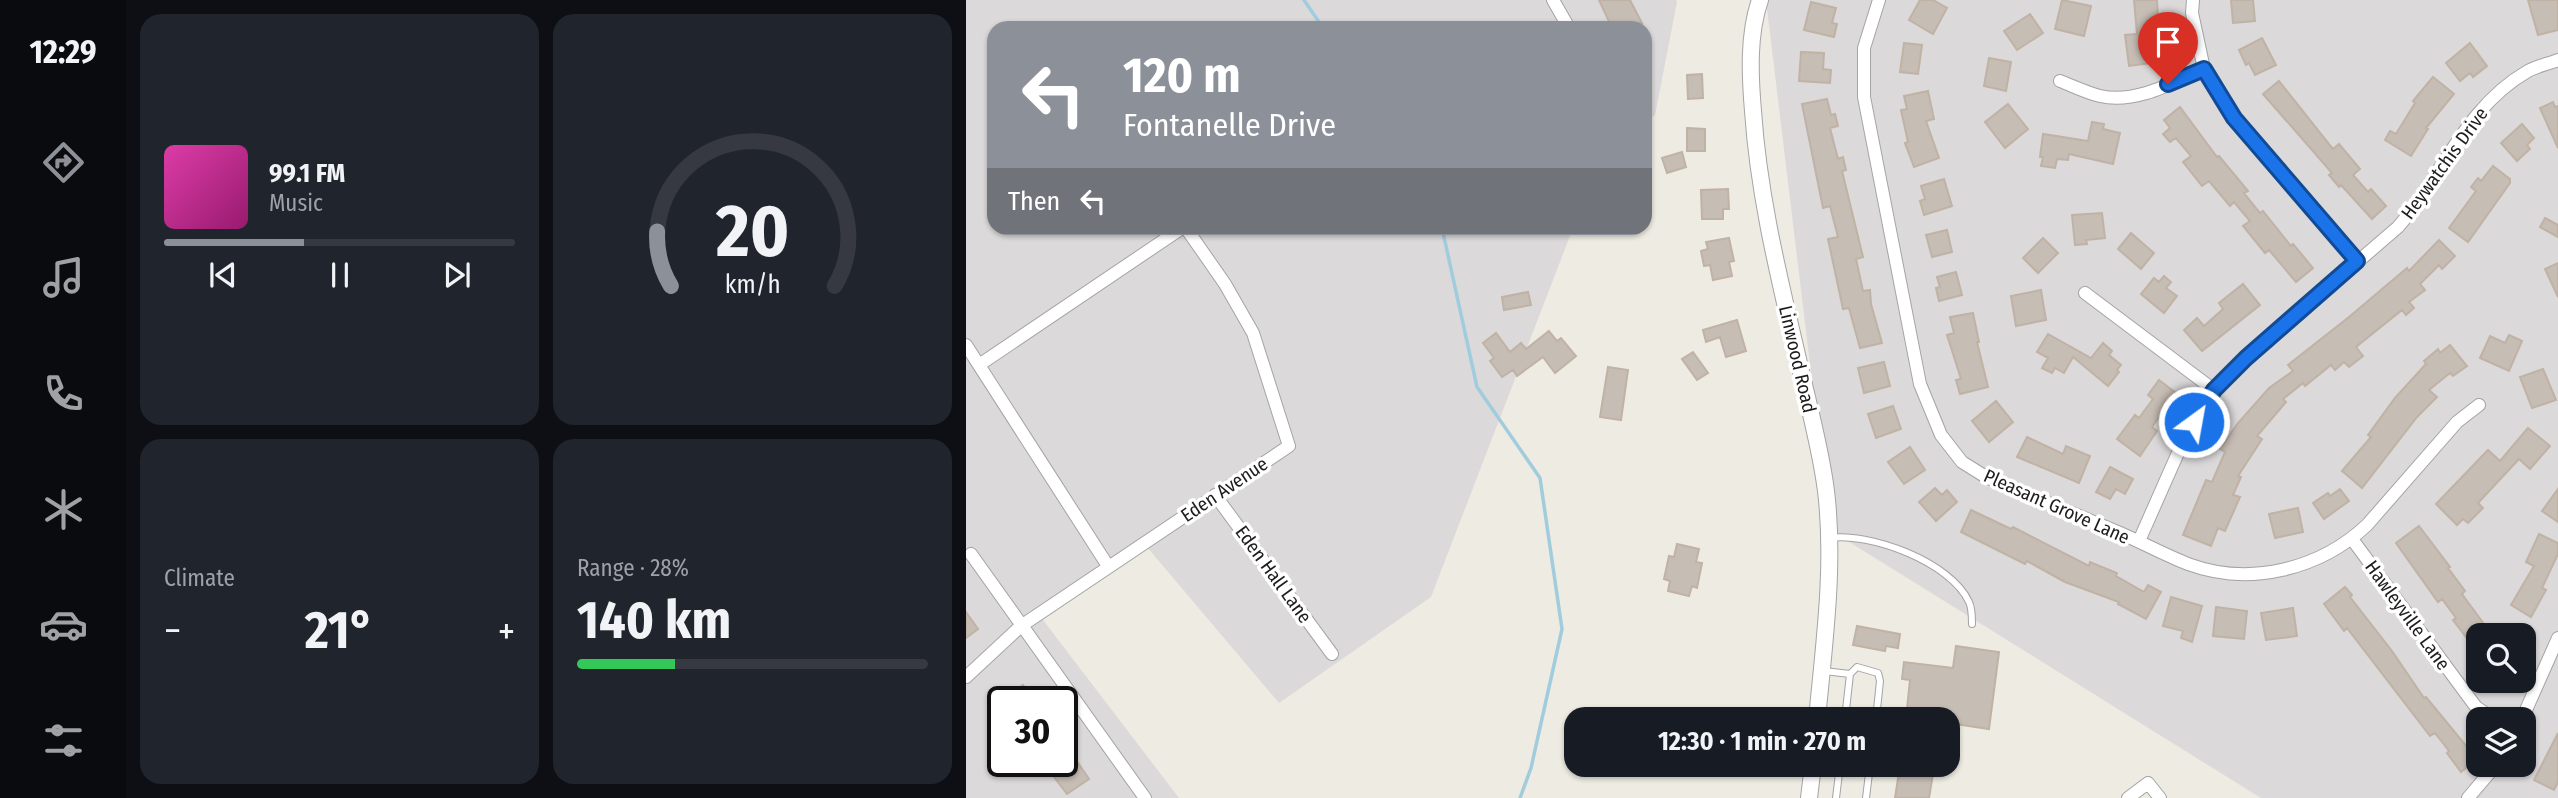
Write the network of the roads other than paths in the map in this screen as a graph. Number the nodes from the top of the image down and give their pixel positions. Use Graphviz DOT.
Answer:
graph roads {
  1 [pos="1553,0"];
  2 [pos="1760,0"];
  3 [pos="1879,0"];
  4 [pos="2193,0"];
  5 [pos="1565,21"];
  6 [pos="2558,60"];
  7 [pos="2204,69"];
  8 [pos="2060,81"];
  9 [pos="1174,235"];
  10 [pos="1189,235"];
  11 [pos="2357,261"];
  12 [pos="2085,293"];
  13 [pos="966,345"];
  14 [pos="979,365"];
  15 [pos="2214,390"];
  16 [pos="2479,405"];
  17 [pos="1215,495"];
  18 [pos="1829,538"];
  19 [pos="2353,539"];
  20 [pos="2139,541"];
  21 [pos="971,554"];
  22 [pos="1108,566"];
  23 [pos="1972,624"];
  24 [pos="1021,626"];
  25 [pos="2558,638"];
  26 [pos="1332,654"];
  27 [pos="1822,671"];
  28 [pos="1850,674"];
  29 [pos="966,677"];
  30 [pos="1818,707"];
  31 [pos="1846,707"];
  32 [pos="1877,707"];
  33 [pos="2476,707"];
  34 [pos="2528,707"];
  35 [pos="1812,777"];
  36 [pos="1839,777"];
  37 [pos="1869,777"];
  38 [pos="2486,777"];
  39 [pos="1145,798"];
  40 [pos="1810,798"];
  41 [pos="1836,798"];
  42 [pos="1866,798"];
  43 [pos="2128,798"];
  44 [pos="2160,798"];
  45 [pos="2468,798"];
  1 -- 5 [label="street"];
  2 -- 18 [label="street, Linwood Road"];
  3 -- 20 [label="street, Pleasant Grove Lane"];
  4 -- 7 [label="street"];
  6 -- 11 [label="street, Heywatchis Drive"];
  7 -- 8 [label="street"];
  7 -- 11 [label="street"];
  9 -- 14 [label="street, Eden Avenue"];
  10 -- 17 [label="street, Eden Avenue"];
  11 -- 15 [label="street, Heywatchis Drive"];
  12 -- 15 [label="street"];
  13 -- 14 [label="street"];
  14 -- 22 [label="street"];
  15 -- 20 [label="street, Heywatchis Drive"];
  16 -- 19 [label="street, Pleasant Grove Lane"];
  17 -- 22 [label="street, Eden Avenue"];
  17 -- 26 [label="street, Eden Hall Lane"];
  18 -- 23 [label="lane"];
  18 -- 27 [label="street, Linwood Road"];
  19 -- 20 [label="street, Pleasant Grove Lane"];
  19 -- 33 [label="street, Hawleyville Lane"];
  21 -- 24 [label="street"];
  22 -- 24 [label="street, Eden Avenue"];
  24 -- 29 [label="street, Eden Avenue"];
  24 -- 39 [label="street"];
  25 -- 34 [label="street"];
  27 -- 28 [label="lane"];
  27 -- 30 [label="street, Linwood Road"];
  28 -- 31 [label="lane"];
  28 -- 32 [label="lane"];
  35 -- 40 [label="street"];
  36 -- 41 [label="lane"];
  37 -- 42 [label="lane"];
  38 -- 45 [label="street"];
  43 -- 44 [label="street"];
}
